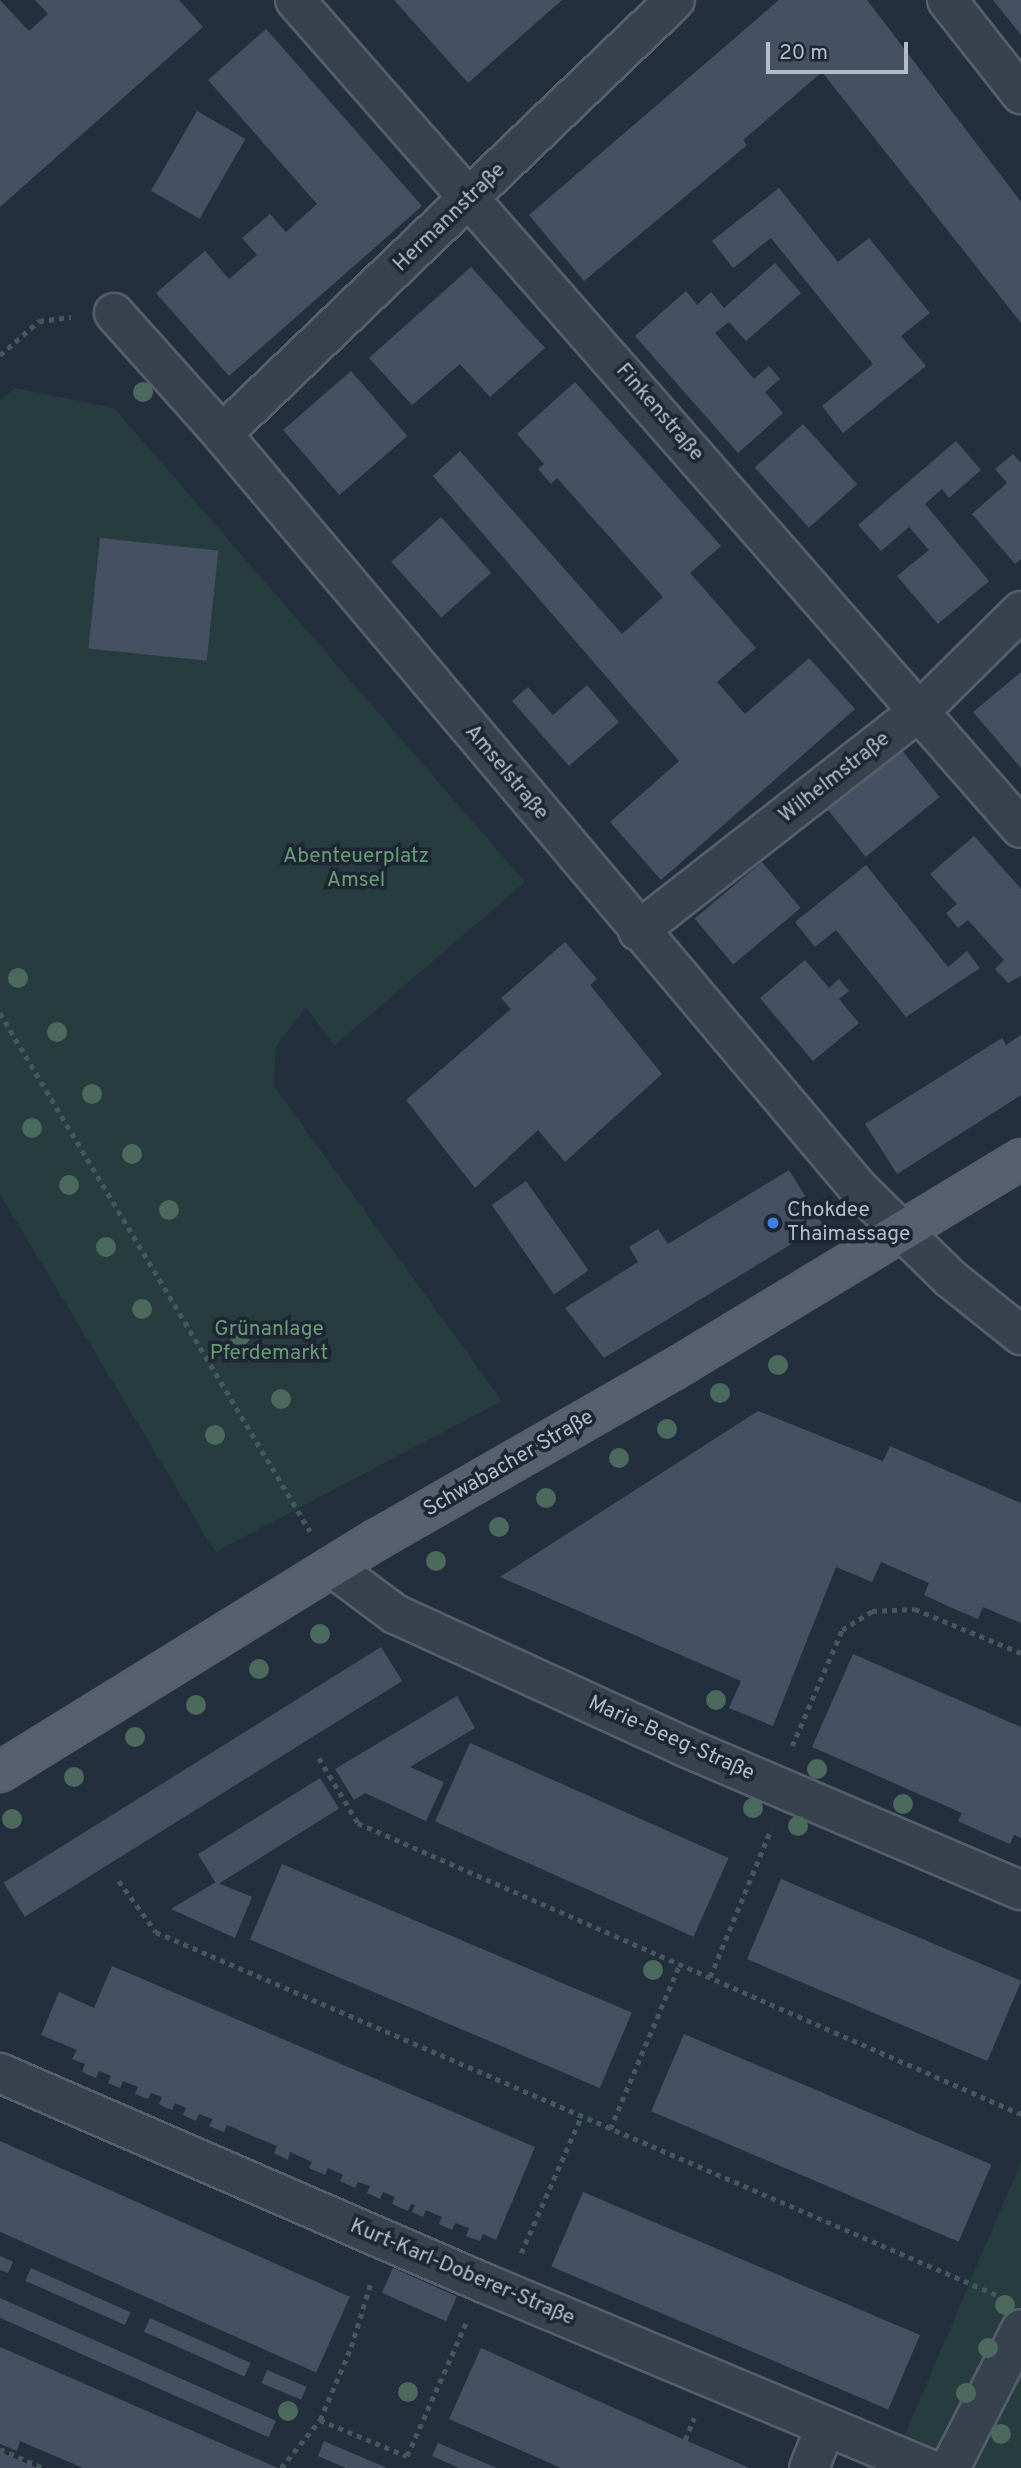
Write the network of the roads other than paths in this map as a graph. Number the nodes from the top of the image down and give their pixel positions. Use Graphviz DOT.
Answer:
graph roads {
  1 [pos="295,0"];
  2 [pos="675,0"];
  3 [pos="947,0"];
  4 [pos="1021,94"];
  5 [pos="471,199"];
  6 [pos="114,313"];
  7 [pos="222,433"];
  8 [pos="1021,611"];
  9 [pos="920,711"];
  10 [pos="1021,828"];
  11 [pos="638,931"];
  12 [pos="1021,1159"];
  13 [pos="900,1232"];
  14 [pos="1021,1335"];
  15 [pos="332,1567"];
  16 [pos="0,1772"];
  17 [pos="1021,1890"];
  18 [pos="0,2073"];
  19 [pos="1016,2315"];
  20 [pos="826,2426"];
  21 [pos="808,2468"];
  22 [pos="926,2468"];
  23 [pos="950,2468"];
  1 -- 5 [label="street, Finkenstraße"];
  2 -- 5 [label="street, Hermannstraße"];
  3 -- 4 [label="street"];
  5 -- 7 [label="street, Hermannstraße"];
  5 -- 9 [label="street, Finkenstraße"];
  6 -- 7 [label="street, Amselstraße"];
  7 -- 11 [label="street, Amselstraße"];
  8 -- 9 [label="street, Wilhelmstraße"];
  9 -- 10 [label="street, Finkenstraße"];
  9 -- 11 [label="street, Wilhelmstraße"];
  11 -- 13 [label="street, Amselstraße"];
  12 -- 13 [label="main road, Schwabacher Straße"];
  13 -- 14 [label="street, Amselstraße"];
  13 -- 15 [label="main road, Schwabacher Straße"];
  15 -- 16 [label="main road, Schwabacher Straße"];
  15 -- 17 [label="street, Marie-Beeg-Straße"];
  18 -- 20 [label="street, Kurt-Karl-Doberer-Straße"];
  19 -- 23 [label="street"];
  20 -- 21 [label="street"];
  20 -- 22 [label="street, Kurt-Karl-Doberer-Straße"];
}
